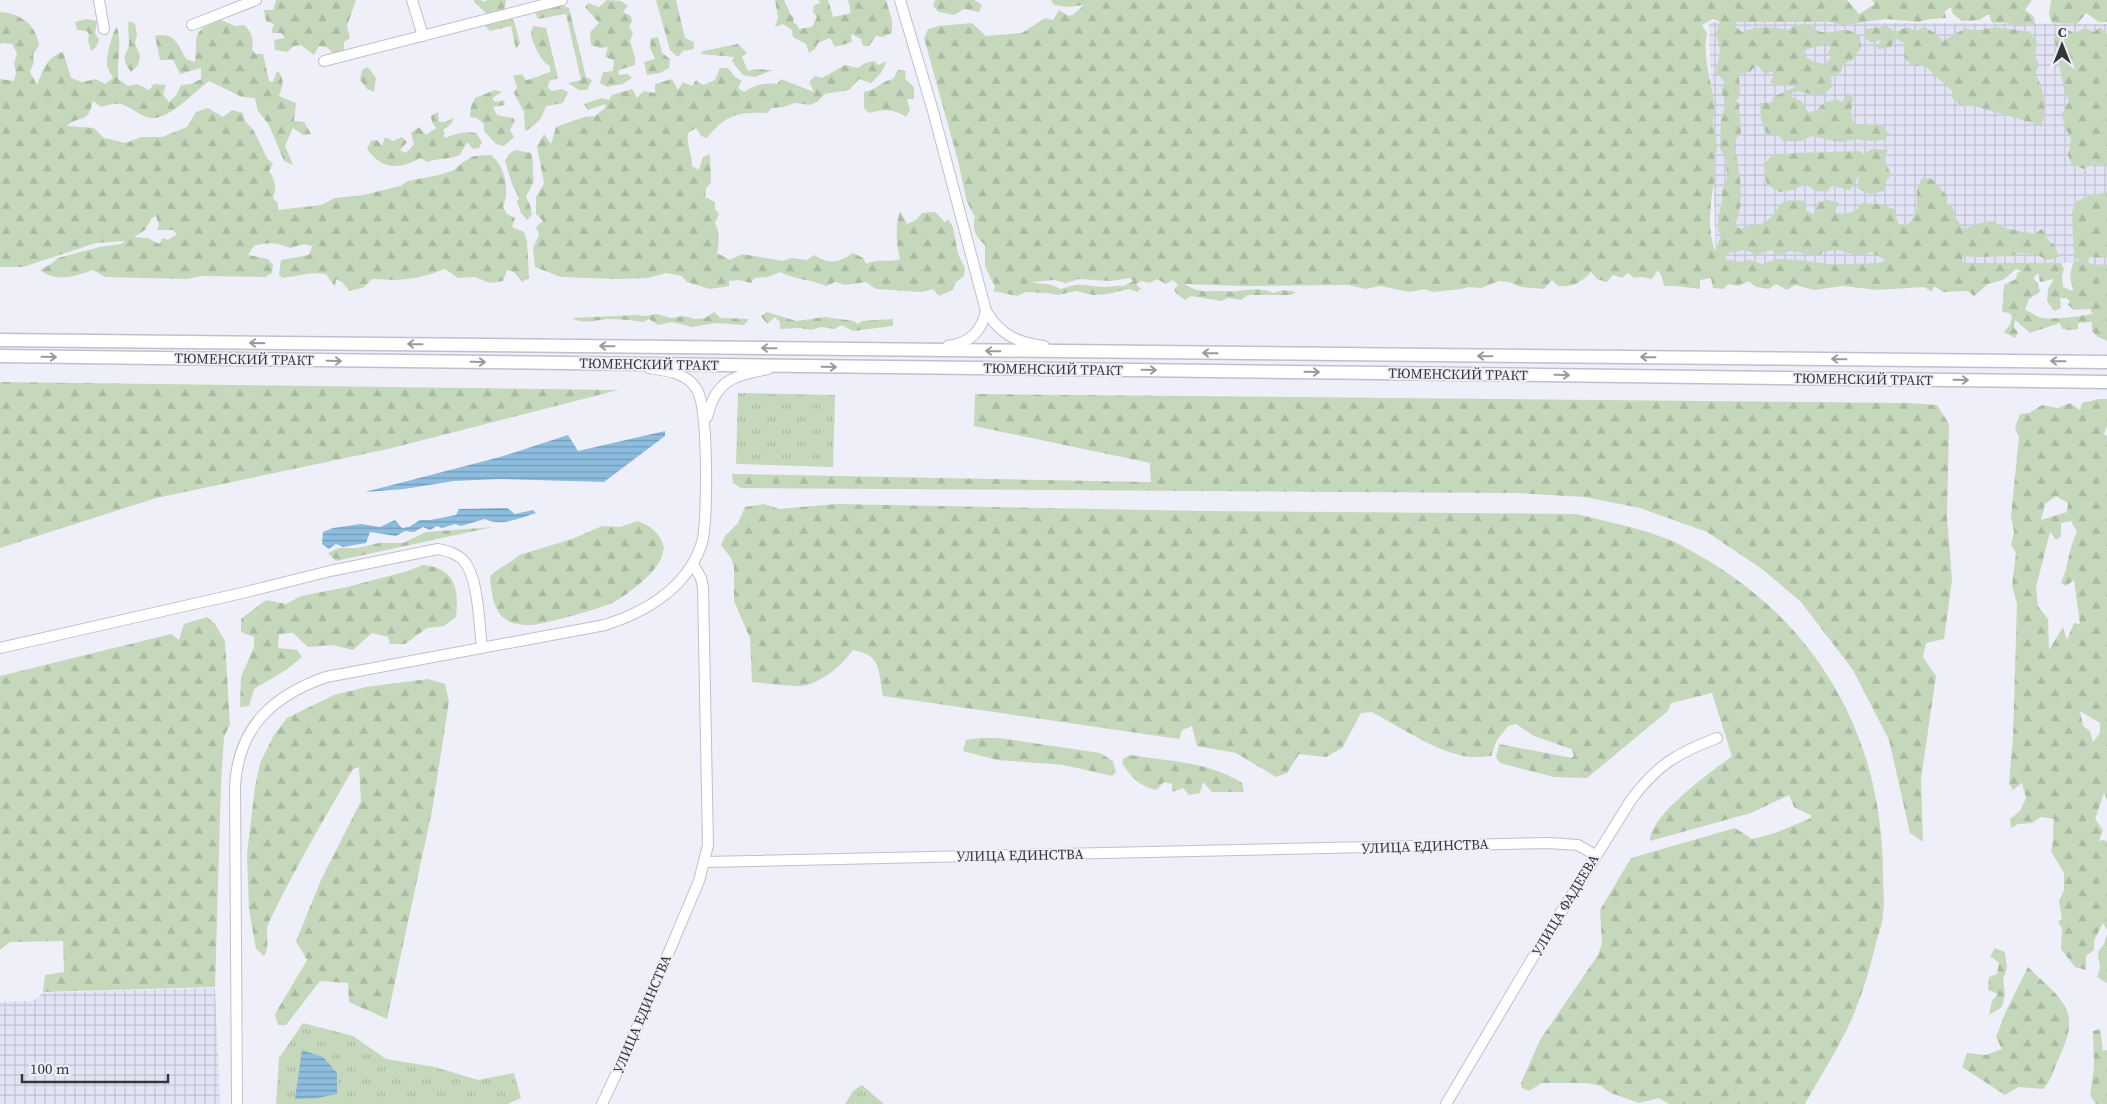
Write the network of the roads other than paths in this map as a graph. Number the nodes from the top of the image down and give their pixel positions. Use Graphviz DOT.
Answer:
graph roads {
  1 [pos="99,0"];
  2 [pos="256,0"];
  3 [pos="412,0"];
  4 [pos="562,0"];
  5 [pos="900,0"];
  6 [pos="192,25"];
  7 [pos="104,28"];
  8 [pos="423,36"];
  9 [pos="324,62"];
  10 [pos="986,311"];
  11 [pos="0,340"];
  12 [pos="923,350"];
  13 [pos="1094,352"];
  14 [pos="0,356"];
  15 [pos="2107,362"];
  16 [pos="628,364"];
  17 [pos="780,366"];
  18 [pos="2107,382"];
  19 [pos="705,423"];
  20 [pos="693,564"];
  21 [pos="0,648"];
  22 [pos="482,648"];
  23 [pos="1717,738"];
  24 [pos="1595,854"];
  25 [pos="705,862"];
  26 [pos="238,1104"];
  27 [pos="602,1104"];
  28 [pos="1446,1104"];
  1 -- 7 [label="street"];
  2 -- 6 [label="street"];
  3 -- 8 [label="street"];
  4 -- 8 [label="street"];
  5 -- 10 [label="street"];
  8 -- 9 [label="street"];
  10 -- 12 [label="street"];
  10 -- 13 [label="street"];
  12 -- 11 [label="main road, ТЮМЕНСКИЙ ТРАКТ, one-way"];
  13 -- 12 [label="main road, ТЮМЕНСКИЙ ТРАКТ, one-way"];
  15 -- 13 [label="main road, ТЮМЕНСКИЙ ТРАКТ, one-way"];
  14 -- 16 [label="main road, ТЮМЕНСКИЙ ТРАКТ, one-way"];
  16 -- 17 [label="main road, ТЮМЕНСКИЙ ТРАКТ"];
  16 -- 19 [label="street"];
  17 -- 18 [label="main road, ТЮМЕНСКИЙ ТРАКТ, one-way"];
  17 -- 19 [label="street"];
  19 -- 20 [label="street"];
  20 -- 22 [label="street"];
  20 -- 25 [label="street"];
  21 -- 22 [label="street"];
  22 -- 26 [label="street"];
  23 -- 24 [label="street, УЛИЦА ФАДЕЕВА"];
  24 -- 25 [label="street, УЛИЦА ЕДИНСТВА"];
  24 -- 28 [label="street, УЛИЦА ФАДЕЕВА"];
  25 -- 27 [label="street, УЛИЦА ЕДИНСТВА"];
}
